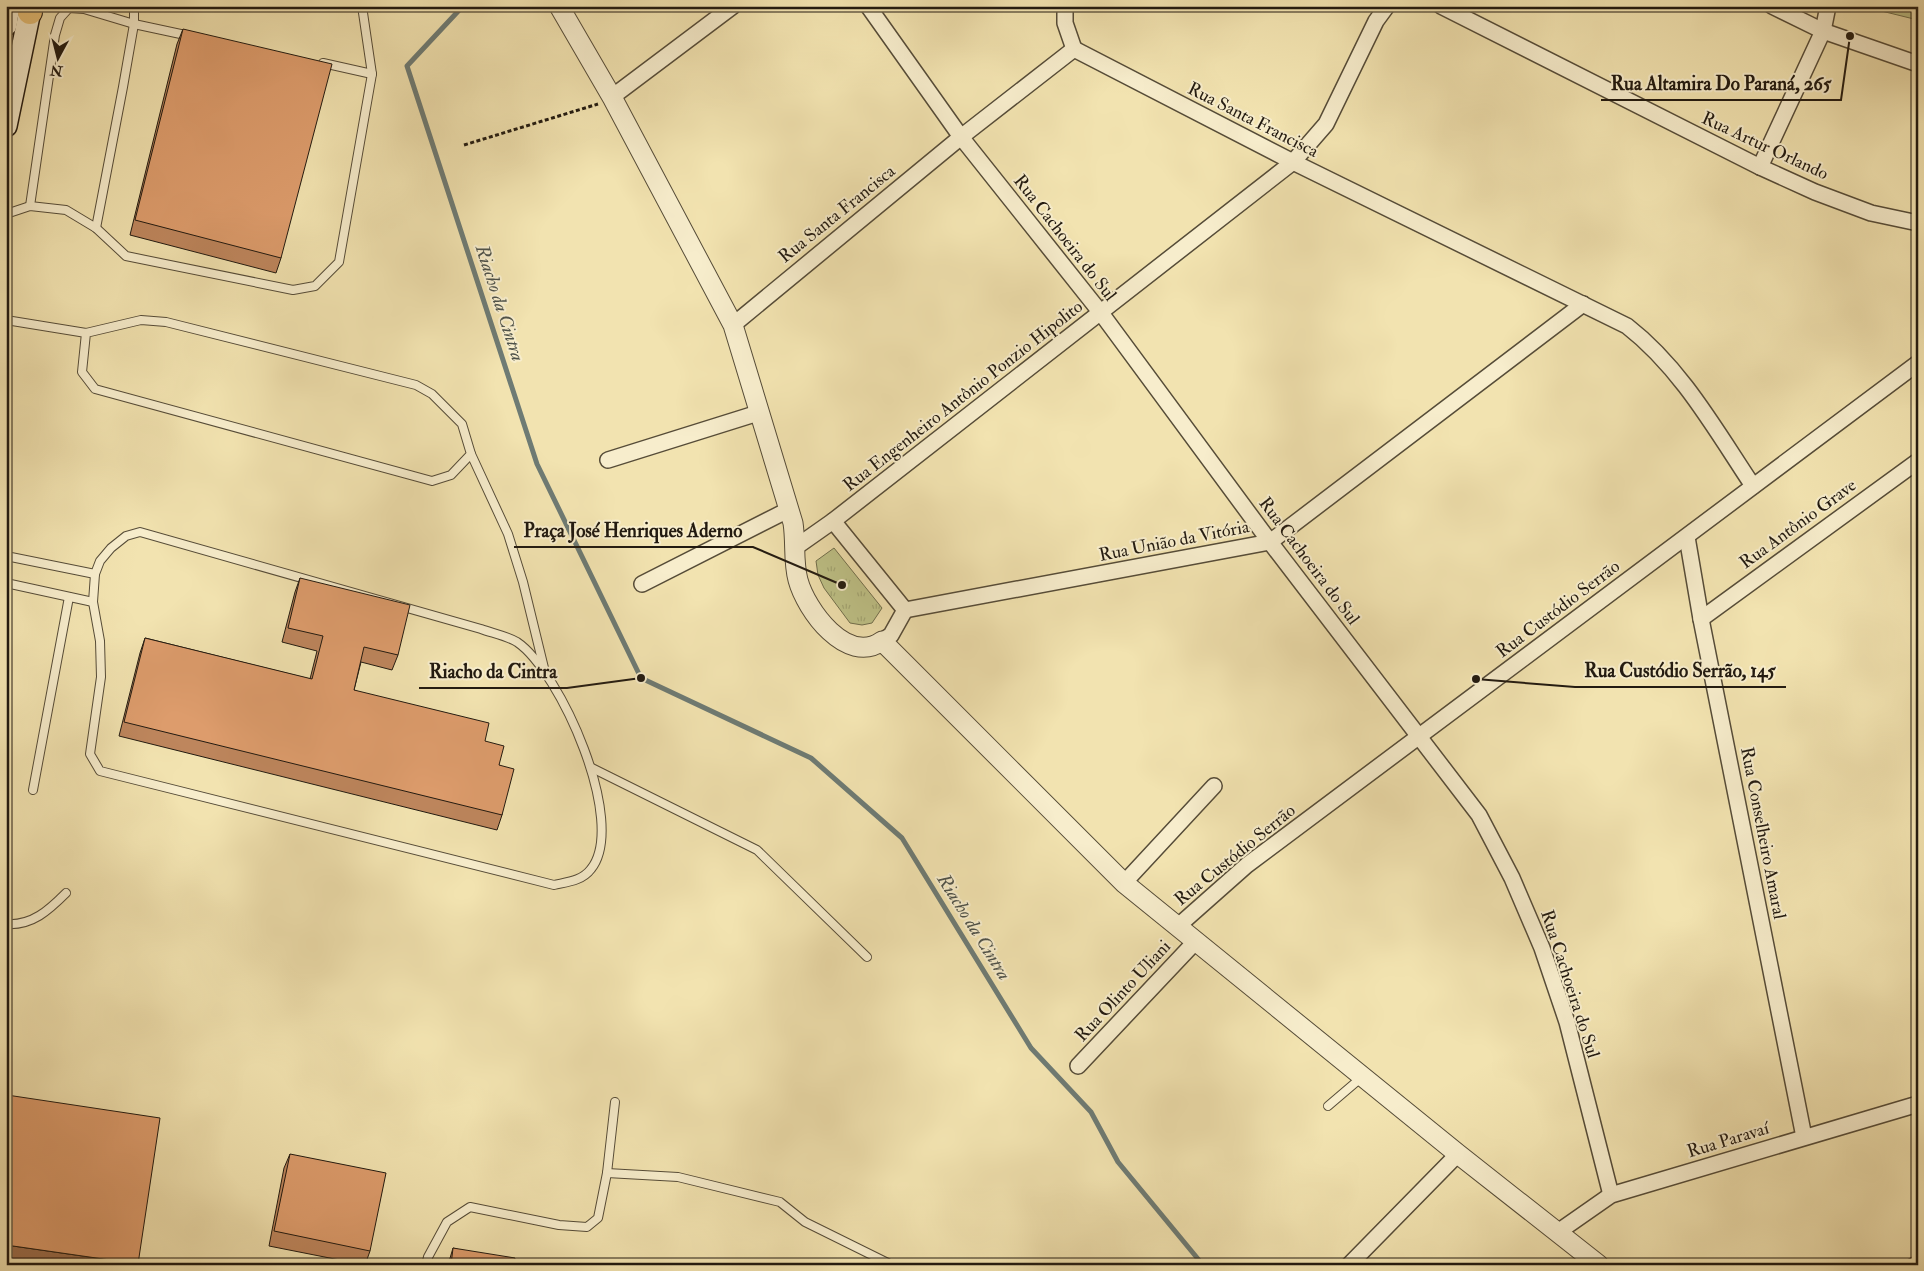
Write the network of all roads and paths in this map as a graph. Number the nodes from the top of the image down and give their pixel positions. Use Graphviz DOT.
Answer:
graph roads {
  1 [pos="134,6"];
  2 [pos="362,6"];
  3 [pos="559,6"];
  4 [pos="733,6"];
  5 [pos="868,6"];
  6 [pos="1065,6"];
  7 [pos="1386,6"];
  8 [pos="1441,6"];
  9 [pos="1772,6"];
  10 [pos="1828,6"];
  11 [pos="25,8"];
  12 [pos="134,24"];
  13 [pos="6,25"];
  14 [pos="1823,31"];
  15 [pos="200,38"];
  16 [pos="1074,49"];
  17 [pos="315,62"];
  18 [pos="1918,64"];
  19 [pos="372,74"];
  20 [pos="6,90"];
  21 [pos="612,98"];
  22 [pos="7,121"];
  23 [pos="961,137"];
  24 [pos="464,145"];
  25 [pos="1293,162"];
  26 [pos="1760,167"];
  27 [pos="30,206"];
  28 [pos="6,214"];
  29 [pos="1918,223"];
  30 [pos="96,228"];
  31 [pos="1583,304"];
  32 [pos="1101,313"];
  33 [pos="6,320"];
  34 [pos="733,325"];
  35 [pos="86,333"];
  36 [pos="1918,363"];
  37 [pos="758,413"];
  38 [pos="470,454"];
  39 [pos="608,460"];
  40 [pos="1918,461"];
  41 [pos="1753,486"];
  42 [pos="788,510"];
  43 [pos="833,521"];
  44 [pos="1687,537"];
  45 [pos="1270,542"];
  46 [pos="796,547"];
  47 [pos="6,556"];
  48 [pos="95,574"];
  49 [pos="6,583"];
  50 [pos="642,584"];
  51 [pos="69,597"];
  52 [pos="93,602"];
  53 [pos="905,610"];
  54 [pos="1701,619"];
  55 [pos="882,641"];
  56 [pos="544,670"];
  57 [pos="1418,737"];
  58 [pos="592,768"];
  59 [pos="1214,786"];
  60 [pos="33,790"];
  61 [pos="1124,882"];
  62 [pos="66,893"];
  63 [pos="6,924"];
  64 [pos="1177,927"];
  65 [pos="1196,942"];
  66 [pos="867,956"];
  67 [pos="1078,1066"];
  68 [pos="1362,1077"];
  69 [pos="615,1102"];
  70 [pos="1918,1104"];
  71 [pos="1328,1106"];
  72 [pos="1804,1137"];
  73 [pos="1458,1154"];
  74 [pos="607,1173"];
  75 [pos="1611,1195"];
  76 [pos="1558,1232"];
  77 [pos="426,1265"];
  78 [pos="892,1265"];
  79 [pos="1349,1265"];
  80 [pos="1600,1265"];
  1 -- 12 [label="lane"];
  2 -- 19 [label="lane"];
  3 -- 21 [label="street"];
  4 -- 21 [label="street"];
  5 -- 23 [label="street, Rua Cachoeira do Sul"];
  6 -- 16 [label="street"];
  7 -- 25 [label="street, Rua Engenheiro Antônio Ponzio Hipolito"];
  8 -- 26 [label="street, Rua Artur Orlando"];
  9 -- 14 [label="street"];
  10 -- 14 [label="street"];
  11 -- 13 [label="main road"];
  11 -- 22 [label="main road"];
  12 -- 15 [label="lane"];
  12 -- 27 [label="lane"];
  12 -- 30 [label="lane"];
  14 -- 18 [label="street"];
  14 -- 26 [label="street"];
  16 -- 23 [label="street, Rua Santa Francisca"];
  16 -- 25 [label="street, Rua Santa Francisca"];
  17 -- 19 [label="lane"];
  19 -- 30 [label="lane"];
  20 -- 22 [label="main road"];
  21 -- 24 [label="path"];
  21 -- 34 [label="street"];
  23 -- 32 [label="street, Rua Cachoeira do Sul"];
  23 -- 34 [label="street, Rua Santa Francisca"];
  25 -- 31 [label="street, Rua Santa Francisca"];
  25 -- 32 [label="street, Rua Engenheiro Antônio Ponzio Hipolito"];
  26 -- 29 [label="street, Rua Artur Orlando"];
  27 -- 28 [label="lane"];
  27 -- 30 [label="lane"];
  31 -- 41 [label="street, Rua Santa Francisca"];
  31 -- 45 [label="street, Rua União da Vitória"];
  32 -- 43 [label="street, Rua Engenheiro Antônio Ponzio Hipolito"];
  32 -- 45 [label="street, Rua Cachoeira do Sul"];
  33 -- 35 [label="lane"];
  34 -- 37 [label="street"];
  35 -- 38 [label="lane"];
  35 -- 38 [label="lane"];
  36 -- 41 [label="street, Rua Custódio Serrão"];
  37 -- 39 [label="street"];
  37 -- 42 [label="street"];
  38 -- 56 [label="lane"];
  40 -- 54 [label="street, Rua Antônio Grave"];
  41 -- 44 [label="street, Rua Custódio Serrão"];
  42 -- 46 [label="street"];
  42 -- 50 [label="street"];
  43 -- 46 [label="street, Rua Engenheiro Antônio Ponzio Hipolito"];
  43 -- 53 [label="street"];
  44 -- 54 [label="street, Rua Conselheiro Amaral"];
  44 -- 57 [label="street, Rua Custódio Serrão"];
  45 -- 53 [label="street, Rua União da Vitória"];
  45 -- 57 [label="street, Rua Cachoeira do Sul"];
  46 -- 55 [label="street"];
  47 -- 48 [label="lane"];
  48 -- 52 [label="lane"];
  48 -- 56 [label="lane"];
  49 -- 51 [label="lane"];
  51 -- 52 [label="lane"];
  51 -- 60 [label="lane"];
  52 -- 58 [label="lane"];
  53 -- 55 [label="street"];
  54 -- 72 [label="street, Rua Conselheiro Amaral"];
  55 -- 61 [label="street"];
  56 -- 58 [label="lane"];
  57 -- 64 [label="street, Rua Custódio Serrão"];
  57 -- 75 [label="street, Rua Cachoeira do Sul"];
  58 -- 66 [label="lane"];
  59 -- 61 [label="street"];
  61 -- 64 [label="street"];
  62 -- 63 [label="lane"];
  64 -- 65 [label="street"];
  65 -- 67 [label="street, Rua Olinto Uliani"];
  65 -- 68 [label="street"];
  68 -- 71 [label="lane"];
  68 -- 73 [label="street"];
  69 -- 74 [label="lane"];
  70 -- 72 [label="street, Rua Paravaí"];
  72 -- 75 [label="street, Rua Paravaí"];
  73 -- 76 [label="street"];
  73 -- 79 [label="street"];
  74 -- 77 [label="lane"];
  74 -- 78 [label="lane"];
  75 -- 76 [label="street, Rua Paravaí"];
  76 -- 80 [label="street"];
}
